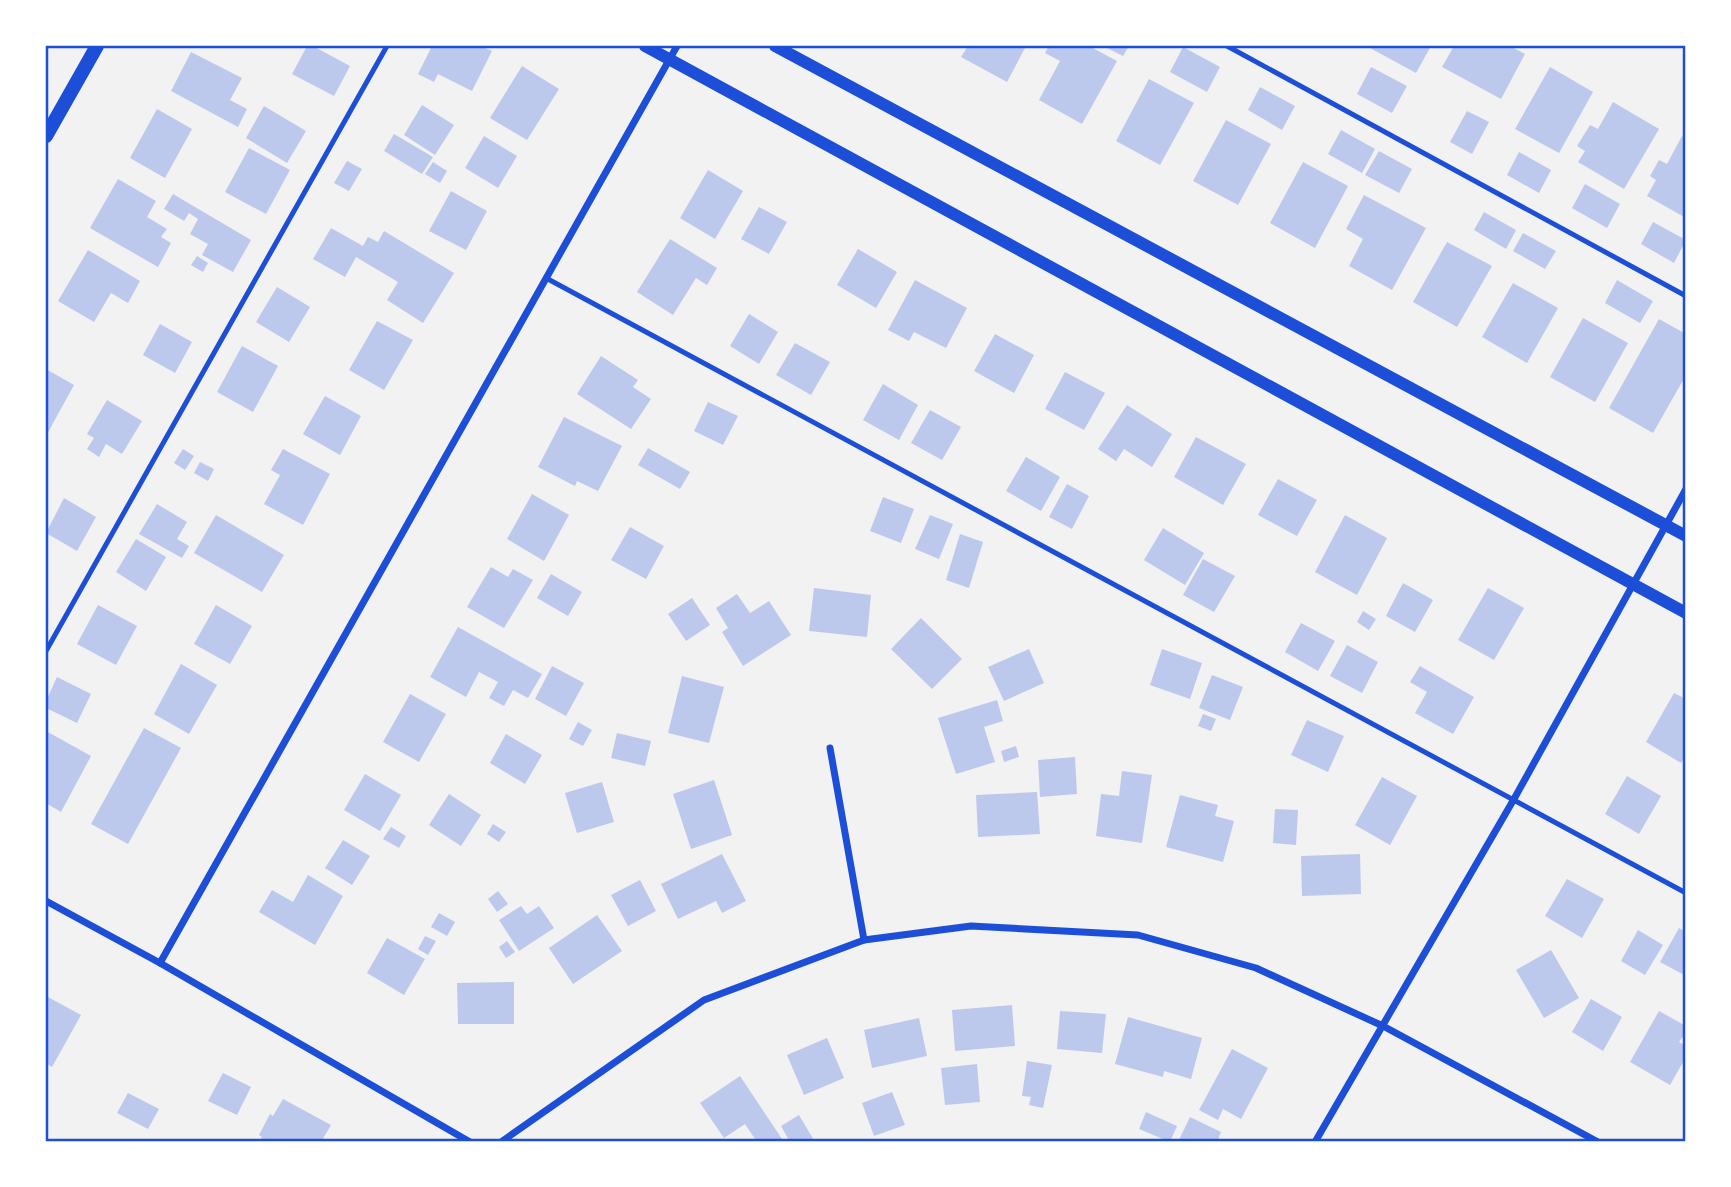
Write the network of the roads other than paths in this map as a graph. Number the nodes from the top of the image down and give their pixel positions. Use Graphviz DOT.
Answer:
graph roads {
  1 [pos="97,46"];
  2 [pos="387,46"];
  3 [pos="645,46"];
  4 [pos="677,46"];
  5 [pos="775,46"];
  6 [pos="1227,46"];
  7 [pos="670,59"];
  8 [pos="46,136"];
  9 [pos="546,278"];
  10 [pos="1685,296"];
  11 [pos="1685,489"];
  12 [pos="1665,525"];
  13 [pos="1685,536"];
  14 [pos="1633,584"];
  15 [pos="1685,613"];
  16 [pos="46,651"];
  17 [pos="830,748"];
  18 [pos="1514,799"];
  19 [pos="1685,894"];
  20 [pos="46,901"];
  21 [pos="864,940"];
  22 [pos="160,963"];
  23 [pos="1383,1026"];
  24 [pos="470,1142"];
  25 [pos="500,1142"];
  26 [pos="1315,1142"];
  27 [pos="1598,1142"];
  1 -- 8 [label="main road"];
  2 -- 16 [label="lane"];
  3 -- 7 [label="street"];
  4 -- 7 [label="street"];
  5 -- 12 [label="street"];
  6 -- 10 [label="lane"];
  7 -- 9 [label="street"];
  7 -- 14 [label="street"];
  9 -- 18 [label="lane"];
  9 -- 22 [label="street"];
  11 -- 12 [label="street"];
  12 -- 13 [label="street"];
  12 -- 14 [label="street"];
  14 -- 15 [label="street"];
  14 -- 18 [label="street"];
  17 -- 21 [label="street"];
  18 -- 19 [label="lane"];
  18 -- 23 [label="street"];
  20 -- 22 [label="street"];
  21 -- 23 [label="street"];
  21 -- 25 [label="street"];
  22 -- 24 [label="street"];
  23 -- 26 [label="street"];
  23 -- 27 [label="street"];
}
